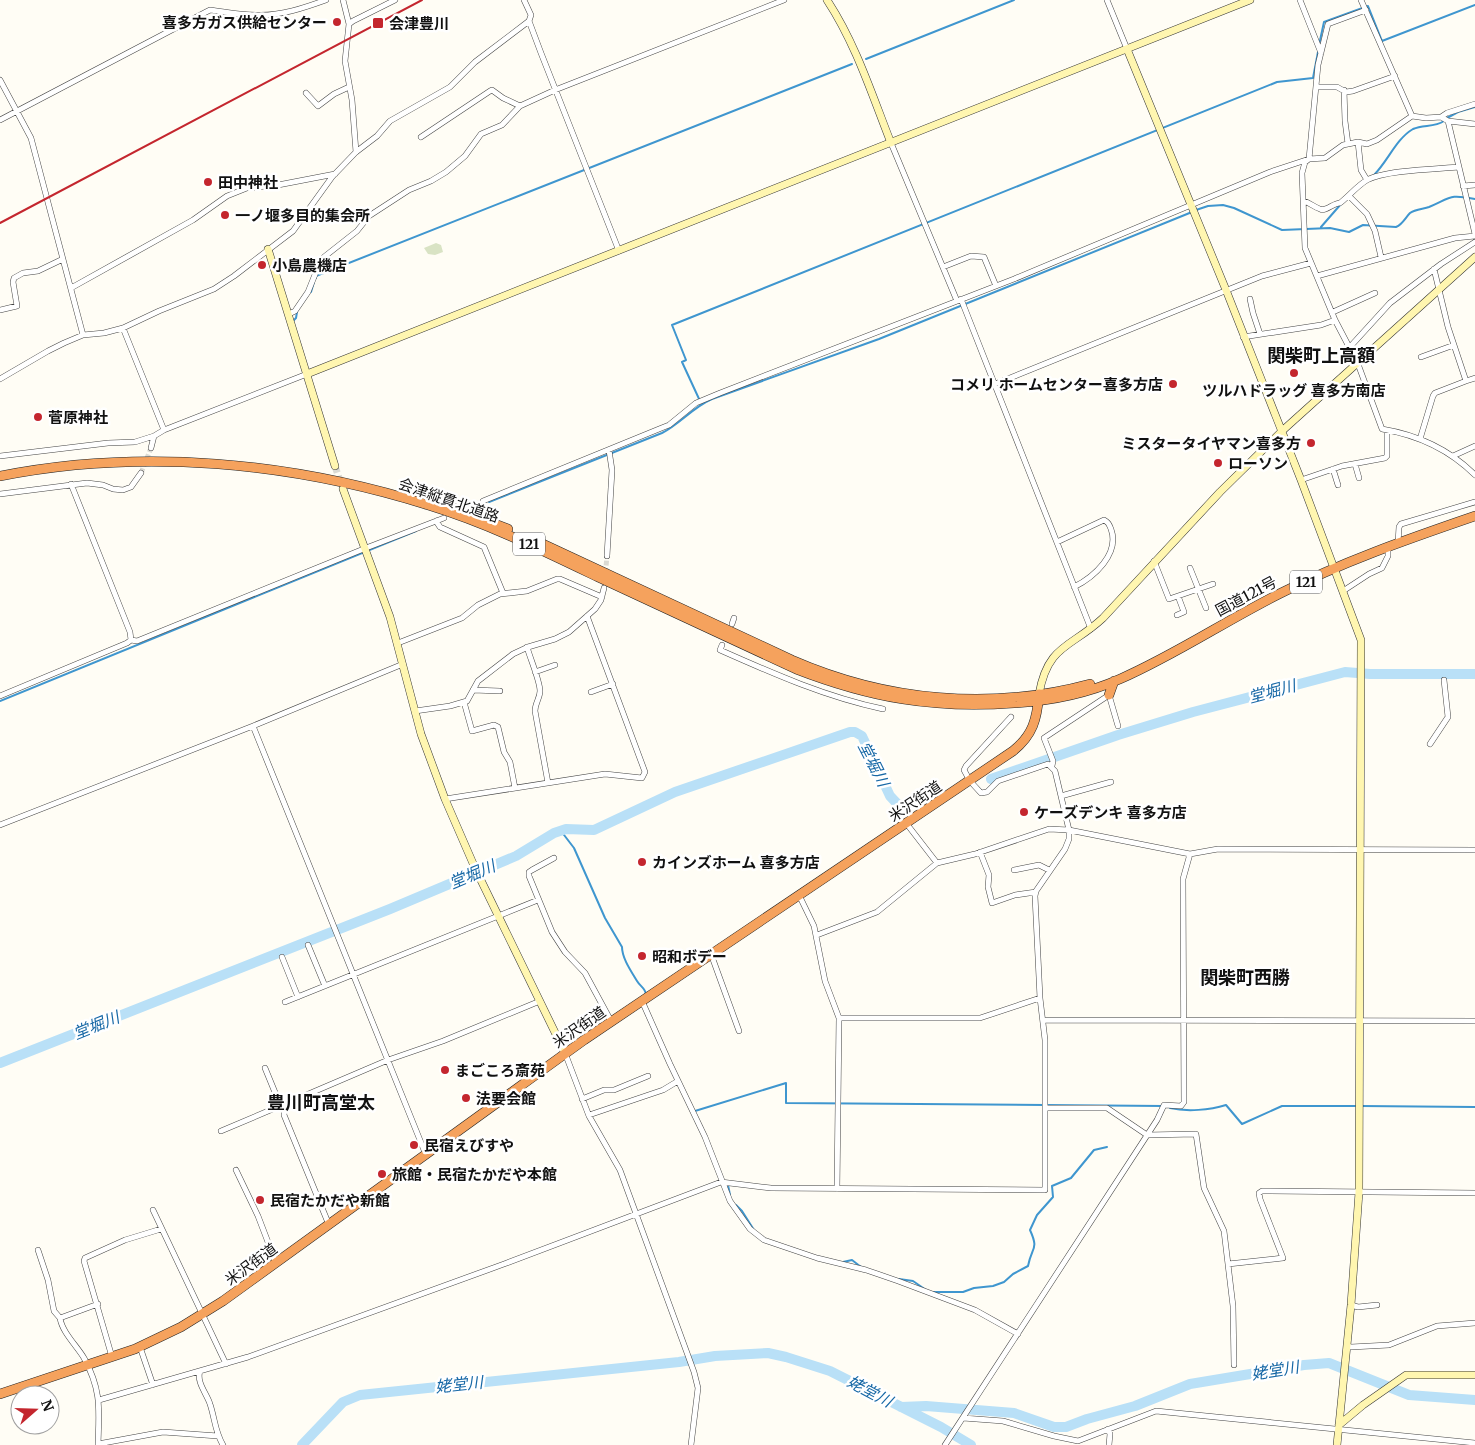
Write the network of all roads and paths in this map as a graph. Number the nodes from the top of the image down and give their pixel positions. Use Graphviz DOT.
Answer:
graph roads {
  1 [pos="326,0"];
  2 [pos="343,0"];
  3 [pos="395,0"];
  4 [pos="524,0"];
  5 [pos="784,0"];
  6 [pos="827,0"];
  7 [pos="1107,0"];
  8 [pos="1250,0"];
  9 [pos="1300,0"];
  10 [pos="1361,0"];
  11 [pos="1366,10"];
  12 [pos="529,21"];
  13 [pos="349,24"];
  14 [pos="1127,49"];
  15 [pos="1321,54"];
  16 [pos="1395,76"];
  17 [pos="0,80"];
  18 [pos="349,87"];
  19 [pos="1317,87"];
  20 [pos="555,90"];
  21 [pos="1344,90"];
  22 [pos="306,93"];
  23 [pos="1475,104"];
  24 [pos="520,106"];
  25 [pos="17,111"];
  26 [pos="1412,116"];
  27 [pos="1445,119"];
  28 [pos="0,120"];
  29 [pos="1475,124"];
  30 [pos="421,137"];
  31 [pos="1358,142"];
  32 [pos="891,143"];
  33 [pos="1348,144"];
  34 [pos="356,152"];
  35 [pos="1309,159"];
  36 [pos="1459,167"];
  37 [pos="334,174"];
  38 [pos="1368,180"];
  39 [pos="1475,185"];
  40 [pos="1463,186"];
  41 [pos="1349,196"];
  42 [pos="1304,201"];
  43 [pos="1191,205"];
  44 [pos="1475,235"];
  45 [pos="1475,242"];
  46 [pos="268,249"];
  47 [pos="619,251"];
  48 [pos="1475,257"];
  49 [pos="1381,258"];
  50 [pos="63,259"];
  51 [pos="1311,264"];
  52 [pos="943,267"];
  53 [pos="1434,270"];
  54 [pos="1317,276"];
  55 [pos="996,286"];
  56 [pos="71,288"];
  57 [pos="1439,289"];
  58 [pos="1226,290"];
  59 [pos="1375,293"];
  60 [pos="1250,298"];
  61 [pos="959,300"];
  62 [pos="0,310"];
  63 [pos="1333,312"];
  64 [pos="289,314"];
  65 [pos="1335,320"];
  66 [pos="123,328"];
  67 [pos="1260,334"];
  68 [pos="83,335"];
  69 [pos="1243,337"];
  70 [pos="1454,345"];
  71 [pos="1349,348"];
  72 [pos="1421,357"];
  73 [pos="1358,364"];
  74 [pos="307,374"];
  75 [pos="1475,378"];
  76 [pos="0,379"];
  77 [pos="1466,381"];
  78 [pos="995,384"];
  79 [pos="164,430"];
  80 [pos="1388,430"];
  81 [pos="1282,431"];
  82 [pos="154,436"];
  83 [pos="1420,439"];
  84 [pos="1475,446"];
  85 [pos="151,448"];
  86 [pos="609,450"];
  87 [pos="0,456"];
  88 [pos="1453,456"];
  89 [pos="1355,464"];
  90 [pos="335,466"];
  91 [pos="1333,469"];
  92 [pos="0,471"];
  93 [pos="141,473"];
  94 [pos="1475,475"];
  95 [pos="0,476"];
  96 [pos="1359,478"];
  97 [pos="1301,480"];
  98 [pos="71,484"];
  99 [pos="1338,485"];
  100 [pos="342,489"];
  101 [pos="0,494"];
  102 [pos="483,501"];
  103 [pos="1475,502"];
  104 [pos="1475,516"];
  105 [pos="444,518"];
  106 [pos="436,522"];
  107 [pos="1057,542"];
  108 [pos="1398,543"];
  109 [pos="1388,546"];
  110 [pos="366,548"];
  111 [pos="606,556"];
  112 [pos="1154,562"];
  113 [pos="1190,568"];
  114 [pos="1334,568"];
  115 [pos="1213,584"];
  116 [pos="1074,587"];
  117 [pos="604,588"];
  118 [pos="1199,589"];
  119 [pos="1343,591"];
  120 [pos="503,593"];
  121 [pos="1178,596"];
  122 [pos="602,597"];
  123 [pos="1206,608"];
  124 [pos="1177,615"];
  125 [pos="587,616"];
  126 [pos="1091,629"];
  127 [pos="131,640"];
  128 [pos="398,643"];
  129 [pos="722,646"];
  130 [pos="527,647"];
  131 [pos="403,664"];
  132 [pos="555,665"];
  133 [pos="1145,666"];
  134 [pos="535,672"];
  135 [pos="1444,680"];
  136 [pos="1114,682"];
  137 [pos="613,684"];
  138 [pos="1102,686"];
  139 [pos="473,690"];
  140 [pos="500,691"];
  141 [pos="592,692"];
  142 [pos="1109,695"];
  143 [pos="0,696"];
  144 [pos="1038,698"];
  145 [pos="464,702"];
  146 [pos="883,709"];
  147 [pos="415,711"];
  148 [pos="1011,717"];
  149 [pos="253,726"];
  150 [pos="1118,726"];
  151 [pos="1430,744"];
  152 [pos="1052,761"];
  153 [pos="970,781"];
  154 [pos="1111,782"];
  155 [pos="548,783"];
  156 [pos="515,788"];
  157 [pos="1061,796"];
  158 [pos="445,799"];
  159 [pos="906,823"];
  160 [pos="0,825"];
  161 [pos="1069,830"];
  162 [pos="1361,849"];
  163 [pos="1475,850"];
  164 [pos="980,852"];
  165 [pos="1190,854"];
  166 [pos="554,858"];
  167 [pos="937,864"];
  168 [pos="1014,870"];
  169 [pos="1050,870"];
  170 [pos="1036,892"];
  171 [pos="799,895"];
  172 [pos="538,900"];
  173 [pos="498,916"];
  174 [pos="817,934"];
  175 [pos="308,945"];
  176 [pos="711,954"];
  177 [pos="282,957"];
  178 [pos="353,975"];
  179 [pos="325,986"];
  180 [pos="298,997"];
  181 [pos="1040,998"];
  182 [pos="642,1000"];
  183 [pos="540,1001"];
  184 [pos="285,1002"];
  185 [pos="839,1018"];
  186 [pos="1043,1020"];
  187 [pos="1183,1020"];
  188 [pos="1361,1020"];
  189 [pos="612,1021"];
  190 [pos="1475,1021"];
  191 [pos="739,1031"];
  192 [pos="566,1053"];
  193 [pos="388,1060"];
  194 [pos="265,1068"];
  195 [pos="648,1076"];
  196 [pos="678,1081"];
  197 [pos="582,1099"];
  198 [pos="282,1108"];
  199 [pos="1046,1108"];
  200 [pos="589,1114"];
  201 [pos="220,1131"];
  202 [pos="1146,1135"];
  203 [pos="426,1155"];
  204 [pos="236,1170"];
  205 [pos="722,1182"];
  206 [pos="837,1189"];
  207 [pos="1359,1192"];
  208 [pos="1475,1193"];
  209 [pos="153,1210"];
  210 [pos="635,1214"];
  211 [pos="329,1225"];
  212 [pos="162,1229"];
  213 [pos="38,1250"];
  214 [pos="276,1263"];
  215 [pos="1228,1264"];
  216 [pos="98,1304"];
  217 [pos="1351,1305"];
  218 [pos="1377,1306"];
  219 [pos="203,1314"];
  220 [pos="60,1318"];
  221 [pos="1475,1323"];
  222 [pos="1018,1334"];
  223 [pos="1347,1346"];
  224 [pos="140,1348"];
  225 [pos="112,1357"];
  226 [pos="226,1364"];
  227 [pos="88,1365"];
  228 [pos="1234,1365"];
  229 [pos="200,1371"];
  230 [pos="1475,1375"];
  231 [pos="153,1386"];
  232 [pos="0,1394"];
  233 [pos="99,1400"];
  234 [pos="964,1417"];
  235 [pos="1339,1427"];
  236 [pos="1108,1429"];
  237 [pos="218,1436"];
  238 [pos="947,1443"];
  239 [pos="1475,1443"];
  240 [pos="98,1444"];
  241 [pos="223,1445"];
  242 [pos="691,1445"];
  243 [pos="1109,1445"];
  244 [pos="1337,1445"];
  1 -- 25 [label="street"];
  2 -- 13 [label="street"];
  3 -- 13 [label="street"];
  4 -- 12 [label="street"];
  5 -- 20 [label="street"];
  6 -- 32 [label="street"];
  7 -- 14 [label="street"];
  8 -- 14 [label="street"];
  9 -- 15 [label="street"];
  10 -- 11 [label="street"];
  11 -- 15 [label="street"];
  11 -- 16 [label="street"];
  12 -- 20 [label="street"];
  12 -- 34 [label="street"];
  13 -- 18 [label="street"];
  14 -- 32 [label="street"];
  14 -- 43 [label="street"];
  15 -- 19 [label="street"];
  16 -- 21 [label="street"];
  16 -- 26 [label="street"];
  17 -- 25 [label="street"];
  18 -- 22 [label="street"];
  18 -- 34 [label="street"];
  19 -- 21 [label="street"];
  19 -- 35 [label="street"];
  20 -- 24 [label="street"];
  20 -- 47 [label="street"];
  21 -- 33 [label="street"];
  23 -- 27 [label="street"];
  24 -- 30 [label="street"];
  24 -- 64 [label="street"];
  25 -- 28 [label="street"];
  25 -- 50 [label="street"];
  26 -- 27 [label="street"];
  26 -- 31 [label="street"];
  27 -- 29 [label="street"];
  27 -- 36 [label="street"];
  31 -- 33 [label="street"];
  31 -- 38 [label="street"];
  32 -- 47 [label="street"];
  32 -- 52 [label="street"];
  33 -- 35 [label="street"];
  34 -- 37 [label="street"];
  35 -- 42 [label="street"];
  35 -- 43 [label="street"];
  36 -- 38 [label="street"];
  36 -- 40 [label="street"];
  37 -- 46 [label="street"];
  37 -- 56 [label="street"];
  38 -- 41 [label="street"];
  39 -- 40 [label="street"];
  40 -- 44 [label="street"];
  41 -- 42 [label="street"];
  41 -- 49 [label="street"];
  42 -- 51 [label="street"];
  43 -- 55 [label="street"];
  43 -- 58 [label="street"];
  44 -- 49 [label="street"];
  45 -- 53 [label="street"];
  46 -- 64 [label="street"];
  46 -- 66 [label="street"];
  47 -- 74 [label="street"];
  48 -- 57 [label="street"];
  49 -- 54 [label="street"];
  50 -- 56 [label="street"];
  50 -- 62 [label="street"];
  51 -- 54 [label="street"];
  51 -- 58 [label="street"];
  52 -- 55 [label="street"];
  52 -- 61 [label="street"];
  53 -- 57 [label="street"];
  53 -- 71 [label="street"];
  54 -- 63 [label="street"];
  55 -- 61 [label="street"];
  56 -- 68 [label="street"];
  57 -- 70 [label="street"];
  57 -- 73 [label="street"];
  58 -- 69 [label="street"];
  58 -- 78 [label="street"];
  59 -- 63 [label="street"];
  60 -- 67 [label="street"];
  61 -- 78 [label="street"];
  61 -- 86 [label="street"];
  63 -- 65 [label="street"];
  64 -- 74 [label="street"];
  65 -- 67 [label="street"];
  65 -- 71 [label="street"];
  66 -- 68 [label="street"];
  66 -- 79 [label="street"];
  67 -- 69 [label="street"];
  68 -- 76 [label="street"];
  69 -- 81 [label="street"];
  70 -- 72 [label="street"];
  70 -- 77 [label="street"];
  71 -- 73 [label="street"];
  73 -- 80 [label="street"];
  73 -- 81 [label="street"];
  74 -- 79 [label="street"];
  74 -- 90 [label="street"];
  75 -- 77 [label="street"];
  77 -- 83 [label="street"];
  78 -- 107 [label="street"];
  79 -- 82 [label="street"];
  80 -- 83 [label="street"];
  80 -- 89 [label="street"];
  81 -- 97 [label="street"];
  81 -- 112 [label="street"];
  82 -- 85 [label="street"];
  82 -- 87 [label="street"];
  83 -- 88 [label="street"];
  84 -- 88 [label="street"];
  86 -- 102 [label="street"];
  86 -- 111 [label="street"];
  88 -- 94 [label="street"];
  89 -- 91 [label="street"];
  89 -- 96 [label="street"];
  91 -- 97 [label="street"];
  91 -- 99 [label="street"];
  92 -- 144 [label="highway, 会津縦貫北道路 / 121"];
  93 -- 98 [label="street"];
  95 -- 144 [label="highway, 会津縦貫北道路 / 121"];
  97 -- 114 [label="street"];
  98 -- 101 [label="street"];
  98 -- 127 [label="street"];
  100 -- 110 [label="street"];
  103 -- 108 [label="street"];
  104 -- 108 [label="highway, 国道121号 / 121"];
  105 -- 106 [label="street"];
  106 -- 110 [label="street"];
  106 -- 120 [label="street"];
  107 -- 116 [label="street"];
  107 -- 116 [label="street"];
  108 -- 109 [label="highway, 国道121号 / 121"];
  109 -- 114 [label="highway, 国道121号 / 121"];
  109 -- 119 [label="street"];
  110 -- 127 [label="street"];
  110 -- 128 [label="street"];
  112 -- 121 [label="street"];
  112 -- 126 [label="street"];
  113 -- 118 [label="street"];
  114 -- 119 [label="street"];
  114 -- 133 [label="highway, 国道121号 / 121"];
  115 -- 118 [label="street"];
  116 -- 126 [label="street"];
  117 -- 122 [label="street"];
  118 -- 121 [label="street"];
  118 -- 123 [label="street"];
  119 -- 162 [label="street"];
  120 -- 122 [label="street"];
  120 -- 128 [label="street"];
  121 -- 124 [label="street"];
  122 -- 125 [label="street"];
  125 -- 130 [label="street"];
  125 -- 137 [label="street"];
  126 -- 144 [label="street"];
  127 -- 143 [label="street"];
  128 -- 131 [label="street"];
  129 -- 146 [label="street"];
  130 -- 134 [label="street"];
  130 -- 139 [label="street"];
  131 -- 147 [label="street"];
  131 -- 149 [label="street"];
  132 -- 134 [label="street"];
  133 -- 136 [label="highway, 国道121号 / 121"];
  133 -- 144 [label="highway, 国道121号 / 121"];
  134 -- 155 [label="street"];
  135 -- 151 [label="street"];
  136 -- 138 [label="highway, 国道121号 / 121"];
  136 -- 142 [label="highway"];
  137 -- 141 [label="street"];
  137 -- 155 [label="street"];
  138 -- 142 [label="highway"];
  138 -- 144 [label="highway, 国道121号 / 121"];
  139 -- 140 [label="street"];
  139 -- 145 [label="street"];
  142 -- 150 [label="street"];
  142 -- 152 [label="street"];
  144 -- 153 [label="highway, 米沢街道"];
  145 -- 147 [label="street"];
  145 -- 156 [label="street"];
  147 -- 158 [label="street"];
  148 -- 153 [label="street"];
  149 -- 160 [label="street"];
  149 -- 178 [label="street"];
  152 -- 153 [label="street"];
  152 -- 157 [label="street"];
  153 -- 159 [label="highway, 米沢街道"];
  154 -- 157 [label="street"];
  155 -- 156 [label="street"];
  156 -- 158 [label="street"];
  157 -- 161 [label="street"];
  158 -- 173 [label="street"];
  159 -- 167 [label="street"];
  159 -- 171 [label="highway, 米沢街道"];
  161 -- 164 [label="street"];
  161 -- 165 [label="street"];
  161 -- 169 [label="street"];
  162 -- 163 [label="street"];
  162 -- 165 [label="street"];
  162 -- 188 [label="street"];
  164 -- 167 [label="street"];
  164 -- 170 [label="street"];
  165 -- 187 [label="street"];
  166 -- 172 [label="street"];
  167 -- 174 [label="street"];
  168 -- 169 [label="street"];
  169 -- 170 [label="street"];
  170 -- 181 [label="street"];
  171 -- 176 [label="highway, 米沢街道"];
  171 -- 185 [label="street"];
  172 -- 173 [label="street"];
  172 -- 189 [label="street"];
  173 -- 178 [label="street"];
  173 -- 183 [label="street"];
  175 -- 179 [label="street"];
  176 -- 182 [label="highway, 米沢街道"];
  176 -- 191 [label="street"];
  177 -- 180 [label="street"];
  178 -- 179 [label="street"];
  178 -- 193 [label="street"];
  179 -- 180 [label="street"];
  180 -- 184 [label="street"];
  181 -- 185 [label="street"];
  181 -- 186 [label="street"];
  182 -- 189 [label="highway, 米沢街道"];
  182 -- 196 [label="street"];
  183 -- 192 [label="street"];
  183 -- 193 [label="street"];
  185 -- 206 [label="street"];
  186 -- 187 [label="street"];
  186 -- 199 [label="street"];
  187 -- 188 [label="street"];
  187 -- 202 [label="street"];
  188 -- 190 [label="street"];
  188 -- 207 [label="street"];
  189 -- 192 [label="highway, 米沢街道"];
  192 -- 197 [label="street"];
  192 -- 203 [label="highway, 米沢街道"];
  193 -- 198 [label="street"];
  193 -- 203 [label="street"];
  194 -- 198 [label="street"];
  195 -- 197 [label="street"];
  196 -- 200 [label="street"];
  196 -- 205 [label="street"];
  197 -- 200 [label="street"];
  198 -- 201 [label="street"];
  198 -- 211 [label="street"];
  199 -- 202 [label="street"];
  199 -- 206 [label="street"];
  200 -- 210 [label="street"];
  202 -- 215 [label="street"];
  202 -- 222 [label="street"];
  203 -- 211 [label="highway, 米沢街道"];
  204 -- 214 [label="street"];
  205 -- 206 [label="street"];
  205 -- 210 [label="street"];
  205 -- 222 [label="street"];
  207 -- 208 [label="street"];
  207 -- 215 [label="street"];
  207 -- 217 [label="street"];
  209 -- 212 [label="street"];
  210 -- 226 [label="street"];
  210 -- 242 [label="street"];
  211 -- 214 [label="highway, 米沢街道"];
  212 -- 216 [label="street"];
  212 -- 219 [label="street"];
  213 -- 220 [label="street"];
  214 -- 219 [label="highway, 米沢街道"];
  215 -- 228 [label="street"];
  216 -- 220 [label="street"];
  216 -- 225 [label="street"];
  217 -- 218 [label="street"];
  217 -- 223 [label="street"];
  219 -- 224 [label="highway, 米沢街道"];
  219 -- 226 [label="street"];
  220 -- 227 [label="street"];
  221 -- 223 [label="street"];
  222 -- 234 [label="street"];
  223 -- 235 [label="street"];
  224 -- 225 [label="highway, 米沢街道"];
  224 -- 231 [label="street"];
  225 -- 227 [label="highway, 米沢街道"];
  226 -- 229 [label="street"];
  227 -- 232 [label="highway, 米沢街道"];
  227 -- 233 [label="street"];
  229 -- 231 [label="street"];
  229 -- 237 [label="street"];
  230 -- 235 [label="street"];
  231 -- 233 [label="street"];
  233 -- 240 [label="street"];
  234 -- 236 [label="street"];
  234 -- 238 [label="street"];
  235 -- 236 [label="street"];
  235 -- 239 [label="street"];
  235 -- 244 [label="street"];
  236 -- 243 [label="street"];
  237 -- 240 [label="street"];
  237 -- 241 [label="street"];
}
